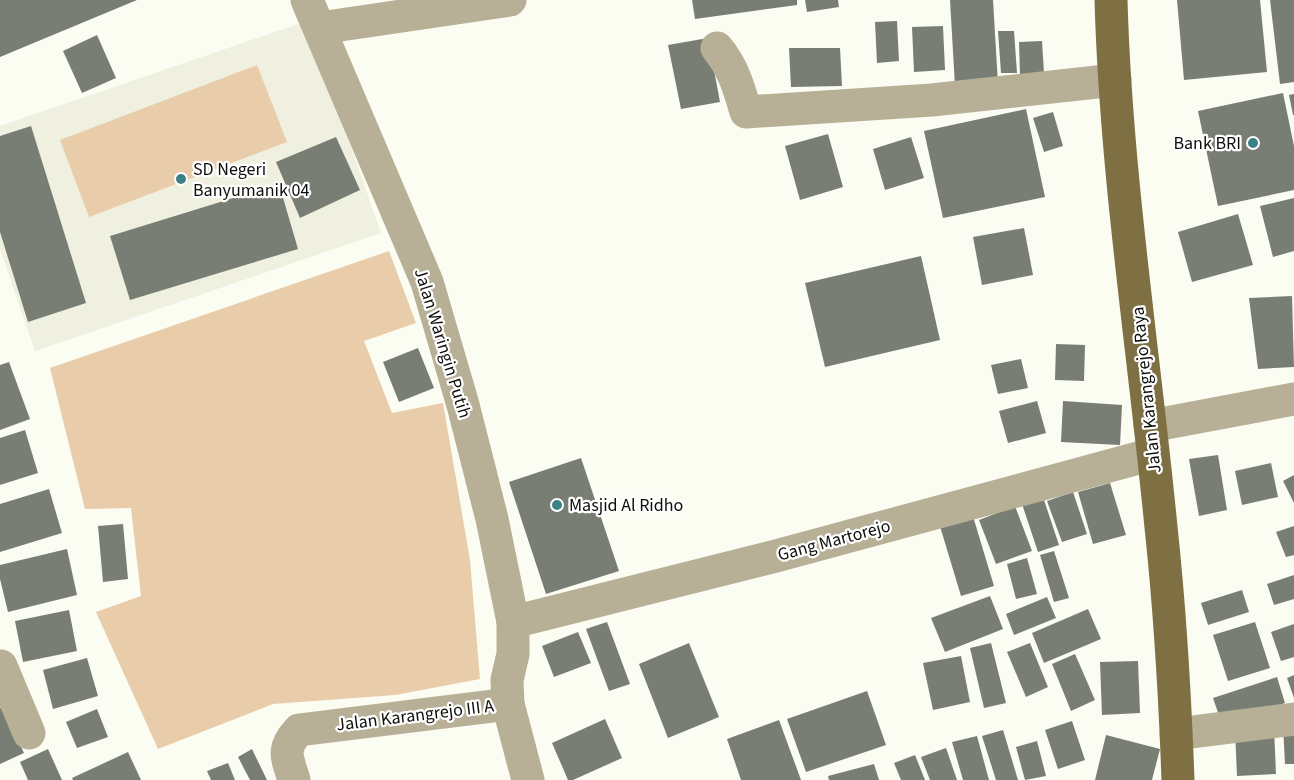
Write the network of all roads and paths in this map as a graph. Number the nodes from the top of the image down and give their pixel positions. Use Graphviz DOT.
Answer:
graph roads {
  1 [pos="510,0"];
  2 [pos="1111,0"];
  3 [pos="314,14"];
  4 [pos="717,48"];
  5 [pos="1115,80"];
  6 [pos="1294,399"];
  7 [pos="1152,440"];
  8 [pos="513,622"];
  9 [pos="0,665"];
  10 [pos="508,704"];
  11 [pos="1294,719"];
  12 [pos="29,733"];
  13 [pos="1176,735"];
  14 [pos="294,780"];
  15 [pos="528,780"];
  16 [pos="1178,780"];
  1 -- 3 [label="street"];
  2 -- 5 [label="main road, Jalan Karangrejo Raya"];
  3 -- 8 [label="street, Jalan Waringin Putih"];
  4 -- 5 [label="street"];
  5 -- 7 [label="main road, Jalan Karangrejo Raya"];
  6 -- 7 [label="street, Gang Martorejo"];
  7 -- 8 [label="street, Gang Martorejo"];
  7 -- 13 [label="main road, Jalan Karangrejo Raya"];
  8 -- 10 [label="street, Jalan Waringin Putih"];
  9 -- 12 [label="street"];
  10 -- 14 [label="street, Jalan Karangrejo III A"];
  10 -- 15 [label="street, Jalan Karangrejo III A"];
  11 -- 13 [label="street"];
  13 -- 16 [label="main road, Jalan Karangrejo Raya"];
}
